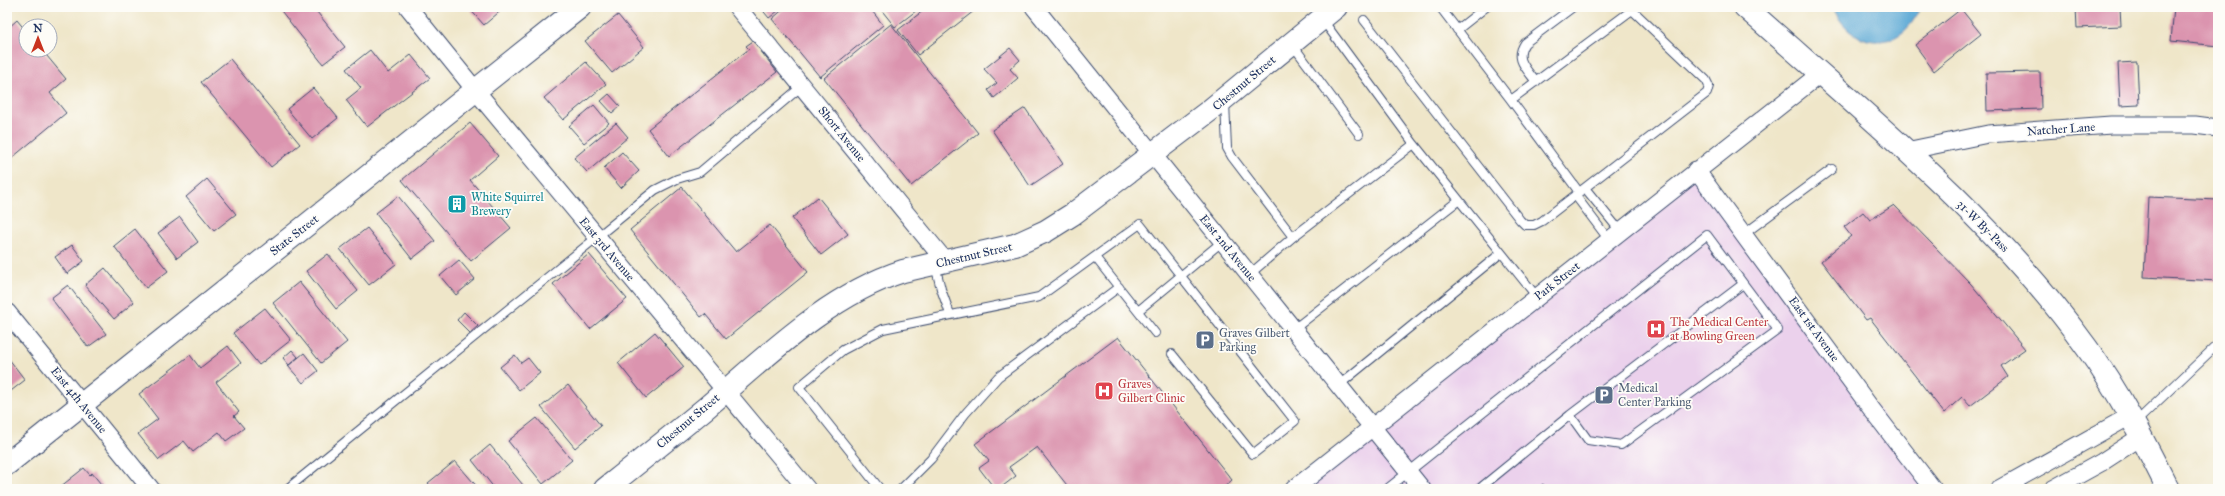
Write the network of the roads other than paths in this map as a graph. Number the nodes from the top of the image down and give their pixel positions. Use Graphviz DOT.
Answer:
graph roads {
  1 [pos="408,7"];
  2 [pos="580,7"];
  3 [pos="737,7"];
  4 [pos="1034,7"];
  5 [pos="1440,7"];
  6 [pos="1486,7"];
  7 [pos="1573,7"];
  8 [pos="1745,7"];
  9 [pos="1631,8"];
  10 [pos="1329,13"];
  11 [pos="1364,20"];
  12 [pos="1458,30"];
  13 [pos="1292,43"];
  14 [pos="1820,74"];
  15 [pos="1536,82"];
  16 [pos="802,86"];
  17 [pos="476,91"];
  18 [pos="1224,99"];
  19 [pos="1511,100"];
  20 [pos="2218,128"];
  21 [pos="1359,134"];
  22 [pos="1414,144"];
  23 [pos="1906,151"];
  24 [pos="1152,154"];
  25 [pos="1832,169"];
  26 [pos="1696,170"];
  27 [pos="1580,191"];
  28 [pos="1458,200"];
  29 [pos="1744,234"];
  30 [pos="1614,236"];
  31 [pos="1293,237"];
  32 [pos="598,238"];
  33 [pos="1223,241"];
  34 [pos="1501,253"];
  35 [pos="1095,256"];
  36 [pos="941,263"];
  37 [pos="1250,274"];
  38 [pos="1181,275"];
  39 [pos="1743,284"];
  40 [pos="1119,287"];
  41 [pos="1537,297"];
  42 [pos="1138,311"];
  43 [pos="7,312"];
  44 [pos="950,314"];
  45 [pos="1294,329"];
  46 [pos="1155,333"];
  47 [pos="2218,344"];
  48 [pos="1172,354"];
  49 [pos="1339,385"];
  50 [pos="725,390"];
  51 [pos="81,403"];
  52 [pos="1570,415"];
  53 [pos="2135,425"];
  54 [pos="1373,427"];
  55 [pos="7,464"];
  56 [pos="1408,472"];
  57 [pos="151,489"];
  58 [pos="287,489"];
  59 [pos="605,489"];
  60 [pos="807,489"];
  61 [pos="880,489"];
  62 [pos="901,489"];
  63 [pos="1294,489"];
  64 [pos="1387,489"];
  65 [pos="1422,489"];
  66 [pos="1479,489"];
  67 [pos="1933,489"];
  68 [pos="1999,489"];
  69 [pos="2053,489"];
  70 [pos="2168,489"];
  1 -- 17 [label="street, East 3rd Avenue"];
  2 -- 17 [label="street, State Street"];
  3 -- 16 [label="street, Short Avenue"];
  4 -- 24 [label="street, East 2nd Avenue"];
  5 -- 12 [label="lane"];
  6 -- 12 [label="lane"];
  7 -- 15 [label="lane"];
  8 -- 14 [label="street, 31-W By-Pass"];
  9 -- 15 [label="lane"];
  9 -- 27 [label="lane"];
  10 -- 13 [label="street, Chestnut Street"];
  10 -- 22 [label="lane"];
  11 -- 27 [label="lane"];
  12 -- 19 [label="lane"];
  13 -- 18 [label="street, Chestnut Street"];
  13 -- 21 [label="lane"];
  14 -- 23 [label="street, 31-W By-Pass"];
  14 -- 26 [label="street, Park Street"];
  15 -- 19 [label="lane"];
  16 -- 32 [label="lane"];
  16 -- 36 [label="street, Short Avenue"];
  17 -- 32 [label="street, East 3rd Avenue"];
  17 -- 51 [label="street, State Street"];
  18 -- 24 [label="street, Chestnut Street"];
  18 -- 31 [label="lane"];
  19 -- 27 [label="lane"];
  20 -- 23 [label="street, Natcher Lane"];
  22 -- 28 [label="lane"];
  22 -- 31 [label="lane"];
  23 -- 53 [label="street, 31-W By-Pass"];
  24 -- 33 [label="street, East 2nd Avenue"];
  24 -- 36 [label="street, Chestnut Street"];
  25 -- 29 [label="lane"];
  26 -- 29 [label="street, East 1st Avenue"];
  26 -- 30 [label="street, Park Street"];
  27 -- 30 [label="lane"];
  27 -- 30 [label="lane"];
  28 -- 34 [label="lane"];
  28 -- 45 [label="lane"];
  29 -- 67 [label="street, East 1st Avenue"];
  30 -- 41 [label="street, Park Street"];
  31 -- 37 [label="lane"];
  32 -- 50 [label="street, East 3rd Avenue"];
  32 -- 58 [label="lane"];
  33 -- 37 [label="street, East 2nd Avenue"];
  33 -- 38 [label="lane"];
  34 -- 41 [label="lane"];
  34 -- 49 [label="lane"];
  35 -- 38 [label="lane"];
  35 -- 40 [label="lane"];
  35 -- 44 [label="lane"];
  36 -- 44 [label="lane"];
  36 -- 50 [label="street, Chestnut Street"];
  37 -- 45 [label="street, East 2nd Avenue"];
  38 -- 42 [label="lane"];
  38 -- 48 [label="lane"];
  39 -- 52 [label="lane"];
  39 -- 52 [label="lane"];
  39 -- 56 [label="lane"];
  40 -- 42 [label="lane"];
  40 -- 62 [label="lane"];
  41 -- 54 [label="street, Park Street"];
  42 -- 46 [label="lane"];
  43 -- 51 [label="street, East 4th Avenue"];
  44 -- 61 [label="lane"];
  45 -- 49 [label="street, East 2nd Avenue"];
  47 -- 53 [label="lane"];
  49 -- 54 [label="street, East 2nd Avenue"];
  50 -- 59 [label="street, Chestnut Street"];
  50 -- 60 [label="street, East 3rd Avenue"];
  51 -- 55 [label="street, State Street"];
  51 -- 57 [label="street, East 4th Avenue"];
  52 -- 66 [label="lane"];
  53 -- 68 [label="street"];
  53 -- 69 [label="street"];
  53 -- 70 [label="street, 31-W By-Pass"];
  54 -- 56 [label="street, East 2nd Avenue"];
  54 -- 63 [label="street, Park Street"];
  56 -- 64 [label="lane"];
  56 -- 65 [label="street, East 2nd Avenue"];
}
